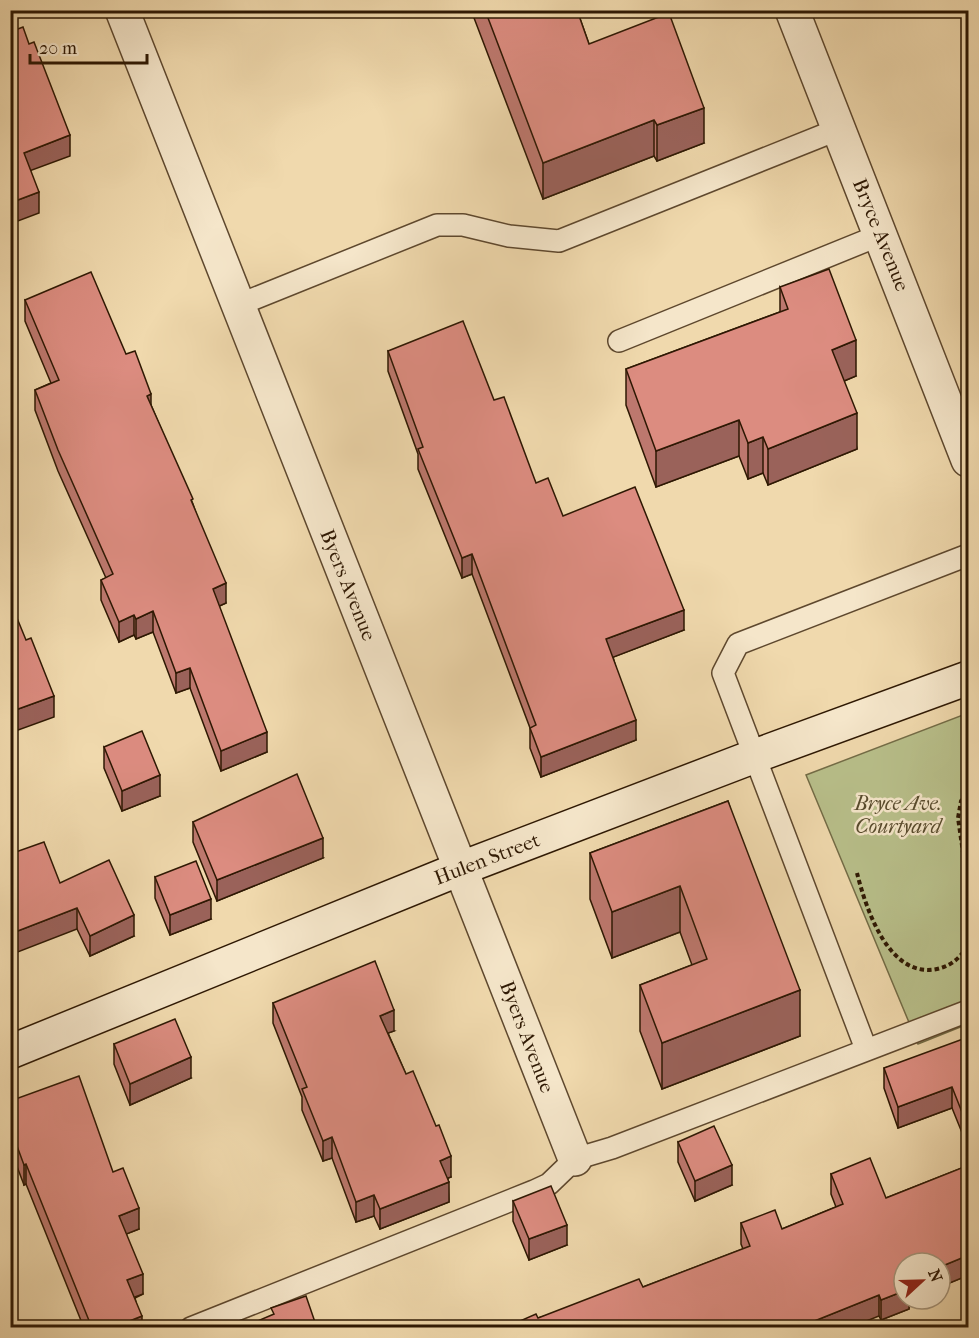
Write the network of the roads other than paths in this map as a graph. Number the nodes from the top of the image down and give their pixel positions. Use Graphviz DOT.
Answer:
graph roads {
  1 [pos="122,10"];
  2 [pos="792,10"];
  3 [pos="839,129"];
  4 [pos="880,235"];
  5 [pos="236,306"];
  6 [pos="619,341"];
  7 [pos="969,460"];
  8 [pos="969,555"];
  9 [pos="969,678"];
  10 [pos="755,756"];
  11 [pos="462,868"];
  12 [pos="969,1011"];
  13 [pos="866,1049"];
  14 [pos="10,1052"];
  15 [pos="574,1159"];
  16 [pos="191,1328"];
  1 -- 5 [label="street, Byers Avenue"];
  2 -- 3 [label="street, Bryce Avenue"];
  3 -- 4 [label="street, Bryce Avenue"];
  3 -- 5 [label="lane"];
  4 -- 6 [label="lane"];
  4 -- 7 [label="street, Bryce Avenue"];
  5 -- 11 [label="street, Byers Avenue"];
  8 -- 10 [label="lane"];
  9 -- 10 [label="street, Hulen Street"];
  10 -- 11 [label="street, Hulen Street"];
  10 -- 13 [label="lane"];
  11 -- 14 [label="street, Hulen Street"];
  11 -- 15 [label="street, Byers Avenue"];
  12 -- 13 [label="lane"];
  13 -- 15 [label="lane"];
  15 -- 16 [label="lane"];
}
